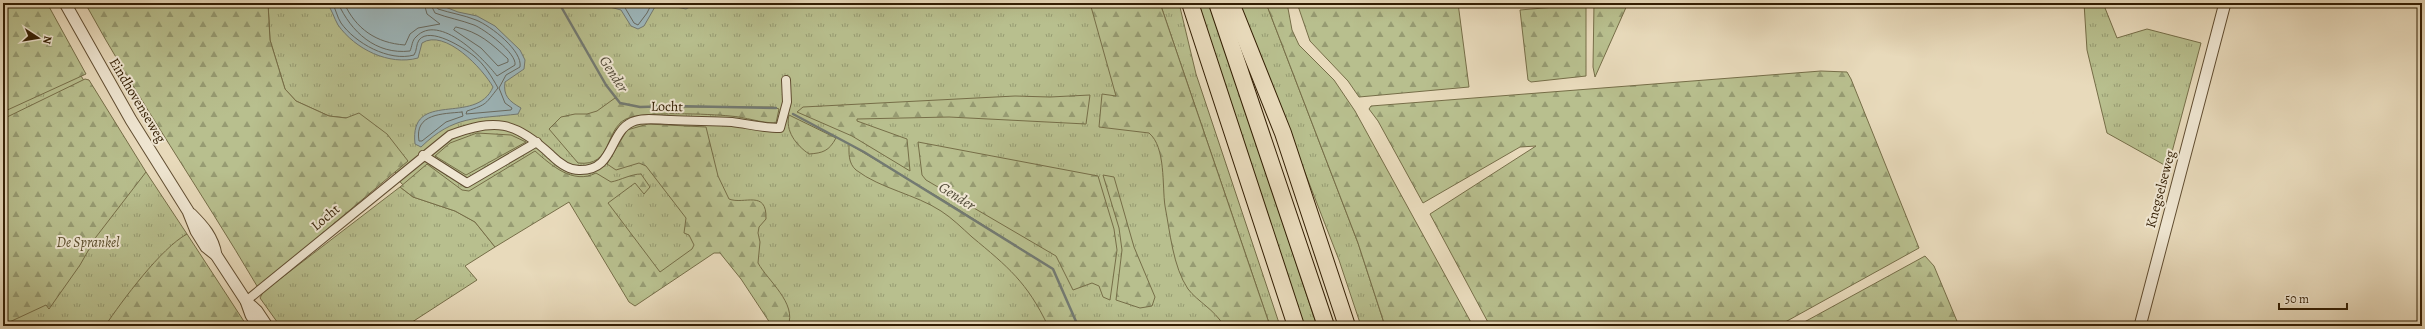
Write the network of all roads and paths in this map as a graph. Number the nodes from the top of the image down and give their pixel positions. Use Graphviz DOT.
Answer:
graph roads {
  1 [pos="65,3"];
  2 [pos="1190,3"];
  3 [pos="1217,3"];
  4 [pos="1231,3"];
  5 [pos="2225,3"];
  6 [pos="786,80"];
  7 [pos="537,142"];
  8 [pos="423,155"];
  9 [pos="246,301"];
  10 [pos="258,326"];
  11 [pos="267,326"];
  12 [pos="1295,326"];
  13 [pos="1326,326"];
  14 [pos="1347,326"];
  15 [pos="2140,326"];
  1 -- 9 [label="street, Eindhovenseweg"];
  2 -- 12 [label="highway"];
  3 -- 13 [label="highway"];
  4 -- 14 [label="highway"];
  5 -- 15 [label="street, Knegselseweg"];
  6 -- 7 [label="street, Locht"];
  7 -- 8 [label="street, Locht"];
  7 -- 8 [label="street"];
  8 -- 9 [label="street, Locht"];
  9 -- 10 [label="street"];
  9 -- 11 [label="street"];
}
